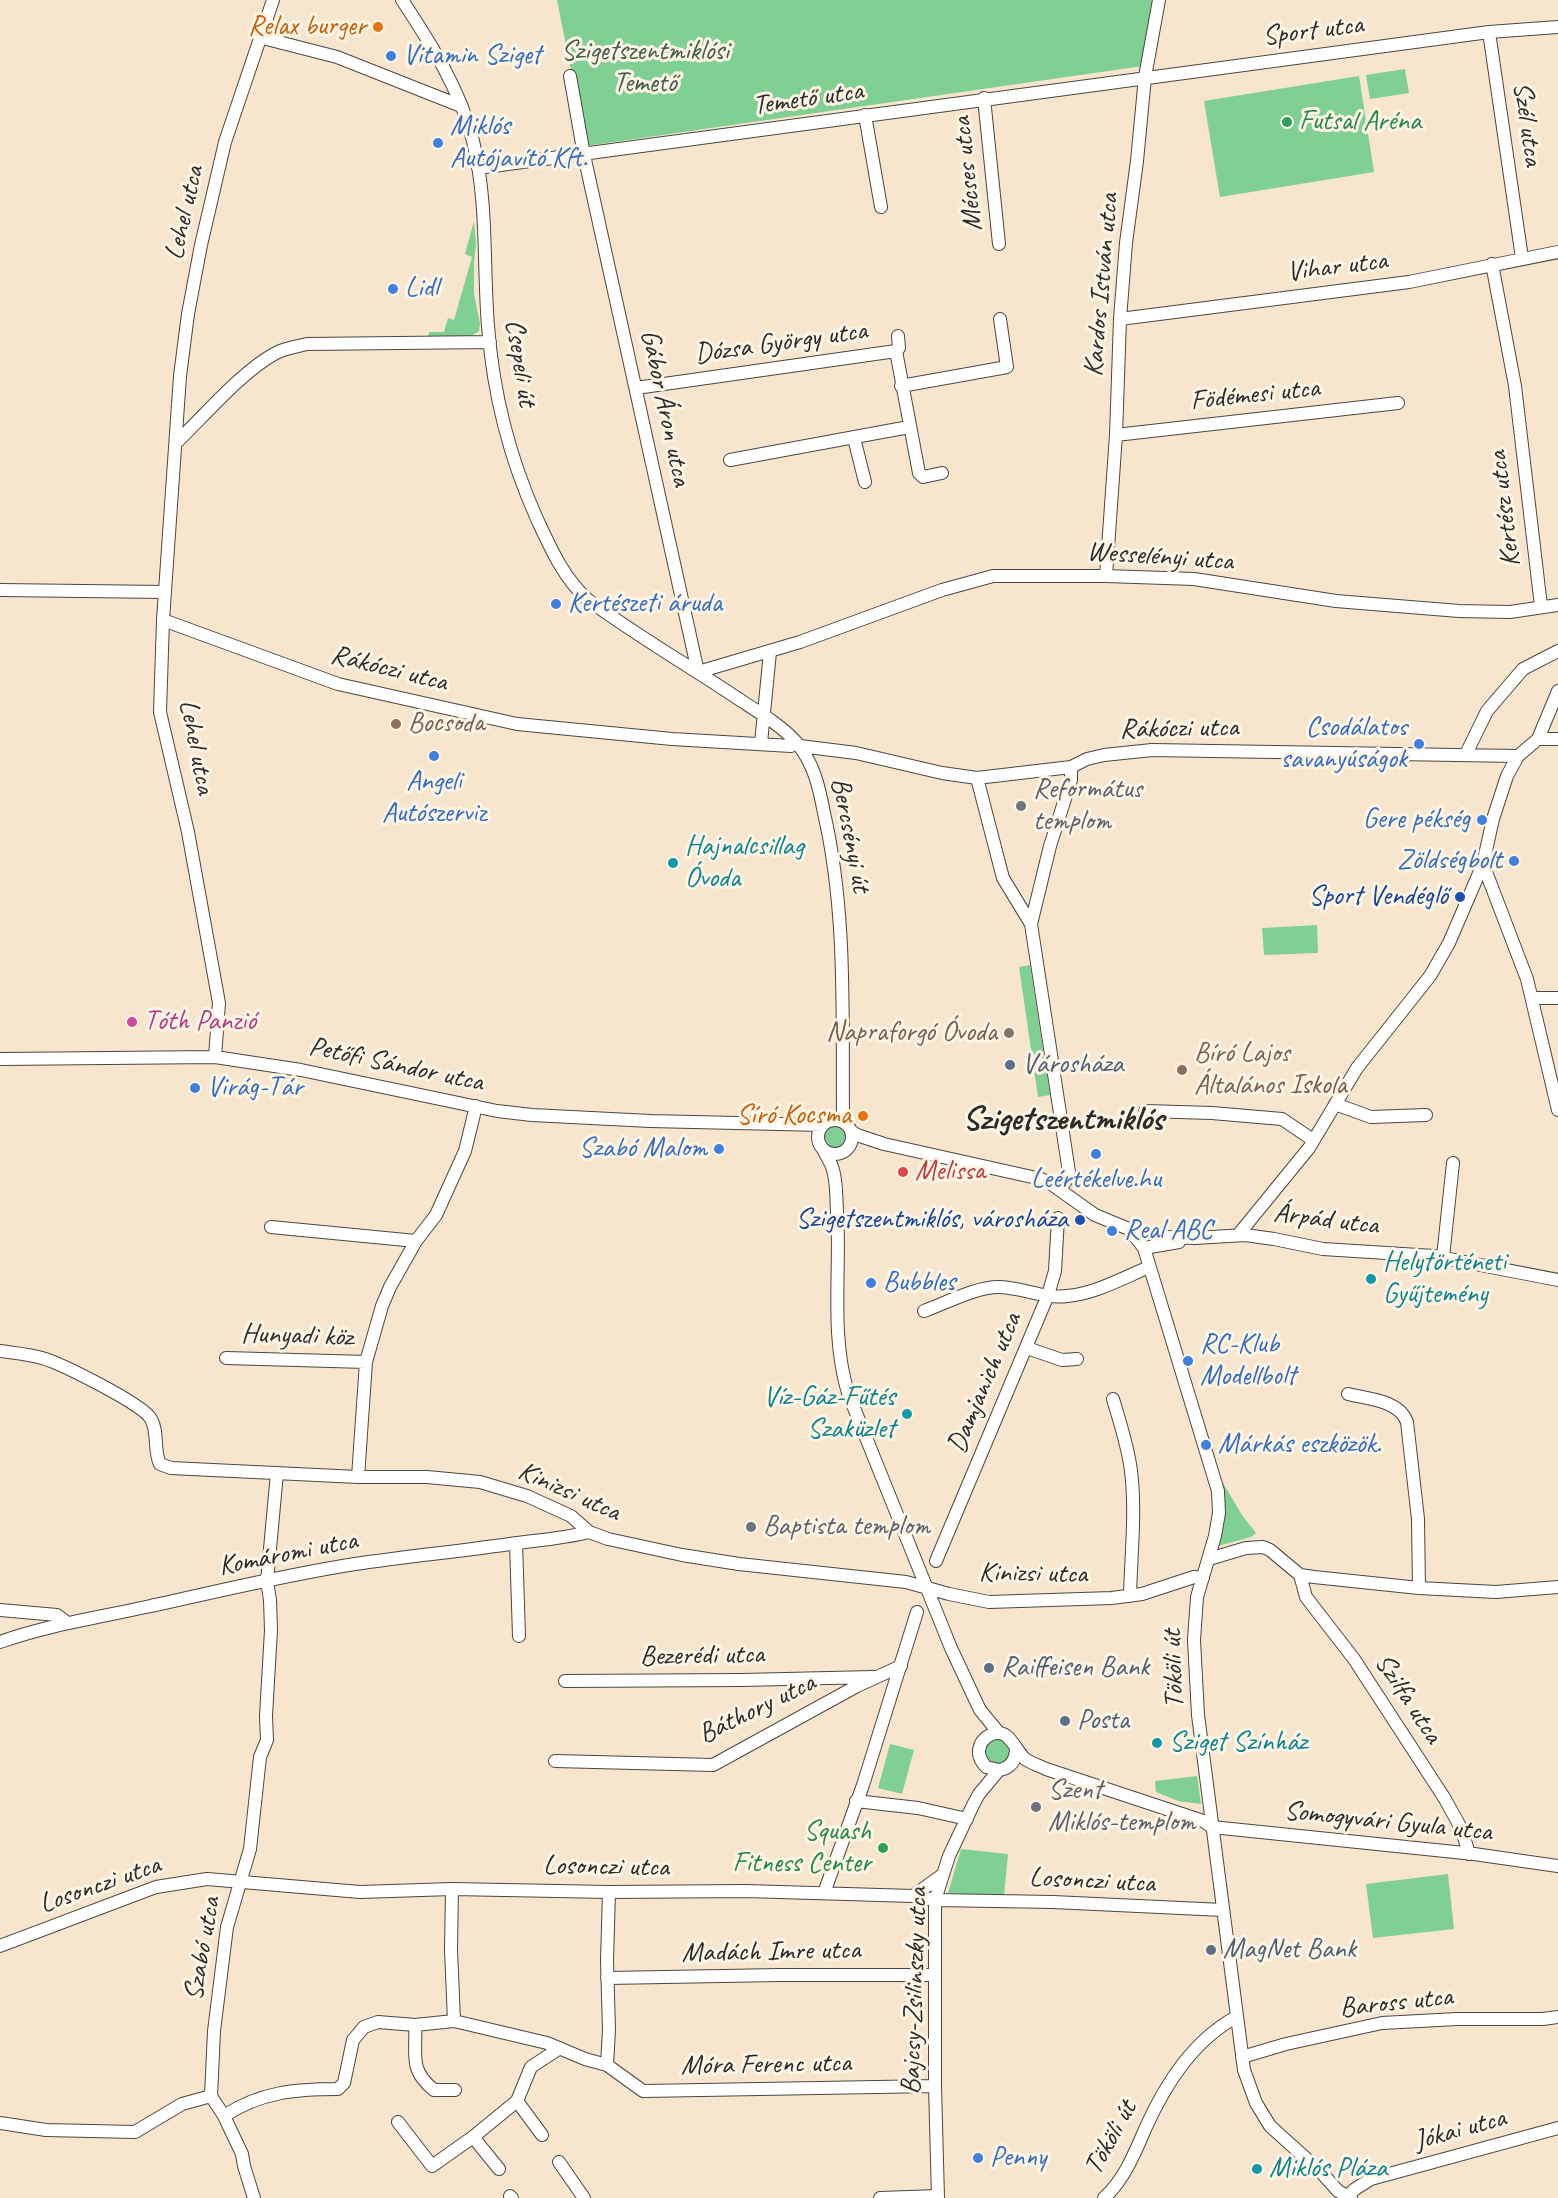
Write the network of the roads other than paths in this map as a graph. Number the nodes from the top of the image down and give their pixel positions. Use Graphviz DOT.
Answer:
graph roads {
  1 [pos="273,0"];
  2 [pos="402,0"];
  3 [pos="1159,0"];
  4 [pos="1558,27"];
  5 [pos="1489,32"];
  6 [pos="259,37"];
  7 [pos="570,76"];
  8 [pos="1145,77"];
  9 [pos="984,98"];
  10 [pos="461,106"];
  11 [pos="865,115"];
  12 [pos="584,154"];
  13 [pos="478,168"];
  14 [pos="880,207"];
  15 [pos="999,244"];
  16 [pos="1558,252"];
  17 [pos="1522,258"];
  18 [pos="1492,264"];
  19 [pos="1000,319"];
  20 [pos="1120,319"];
  21 [pos="898,336"];
  22 [pos="489,342"];
  23 [pos="896,351"];
  24 [pos="902,386"];
  25 [pos="636,388"];
  26 [pos="1398,403"];
  27 [pos="909,427"];
  28 [pos="1116,435"];
  29 [pos="854,438"];
  30 [pos="176,443"];
  31 [pos="730,460"];
  32 [pos="942,473"];
  33 [pos="865,482"];
  34 [pos="1106,576"];
  35 [pos="0,590"];
  36 [pos="165,592"];
  37 [pos="1558,605"];
  38 [pos="1541,606"];
  39 [pos="163,620"];
  40 [pos="1558,651"];
  41 [pos="770,652"];
  42 [pos="698,672"];
  43 [pos="1558,691"];
  44 [pos="764,717"];
  45 [pos="1538,739"];
  46 [pos="1558,739"];
  47 [pos="761,743"];
  48 [pos="795,746"];
  49 [pos="1466,754"];
  50 [pos="1518,756"];
  51 [pos="1071,766"];
  52 [pos="977,778"];
  53 [pos="1483,864"];
  54 [pos="1492,888"];
  55 [pos="1471,892"];
  56 [pos="1031,924"];
  57 [pos="1533,998"];
  58 [pos="1558,998"];
  59 [pos="215,1057"];
  60 [pos="0,1059"];
  61 [pos="842,1062"];
  62 [pos="1335,1104"];
  63 [pos="476,1106"];
  64 [pos="1558,1110"];
  65 [pos="1144,1111"];
  66 [pos="1426,1114"];
  67 [pos="825,1124"];
  68 [pos="783,1125"];
  69 [pos="848,1128"];
  70 [pos="1313,1140"];
  71 [pos="884,1144"];
  72 [pos="821,1145"];
  73 [pos="848,1147"];
  74 [pos="1453,1163"];
  75 [pos="1059,1189"];
  76 [pos="1058,1218"];
  77 [pos="271,1227"];
  78 [pos="1129,1229"];
  79 [pos="839,1232"];
  80 [pos="1238,1235"];
  81 [pos="1195,1238"];
  82 [pos="416,1241"];
  83 [pos="1144,1248"];
  84 [pos="1443,1257"];
  85 [pos="1149,1267"];
  86 [pos="1558,1280"];
  87 [pos="1048,1295"];
  88 [pos="924,1311"];
  89 [pos="1027,1348"];
  90 [pos="0,1351"];
  91 [pos="226,1358"];
  92 [pos="1077,1359"];
  93 [pos="366,1362"];
  94 [pos="1348,1394"];
  95 [pos="1113,1399"];
  96 [pos="277,1473"];
  97 [pos="358,1478"];
  98 [pos="589,1532"];
  99 [pos="516,1543"];
  100 [pos="1209,1559"];
  101 [pos="936,1561"];
  102 [pos="1300,1575"];
  103 [pos="1203,1578"];
  104 [pos="267,1581"];
  105 [pos="926,1587"];
  106 [pos="1558,1587"];
  107 [pos="1419,1588"];
  108 [pos="1130,1596"];
  109 [pos="0,1610"];
  110 [pos="917,1612"];
  111 [pos="66,1622"];
  112 [pos="519,1636"];
  113 [pos="0,1642"];
  114 [pos="901,1665"];
  115 [pos="876,1677"];
  116 [pos="565,1681"];
  117 [pos="973,1696"];
  118 [pos="999,1733"];
  119 [pos="984,1739"];
  120 [pos="1016,1748"];
  121 [pos="555,1761"];
  122 [pos="1011,1765"];
  123 [pos="986,1767"];
  124 [pos="1046,1769"];
  125 [pos="999,1770"];
  126 [pos="979,1794"];
  127 [pos="856,1801"];
  128 [pos="967,1819"];
  129 [pos="1212,1827"];
  130 [pos="1469,1854"];
  131 [pos="1558,1866"];
  132 [pos="942,1876"];
  133 [pos="239,1881"];
  134 [pos="452,1888"];
  135 [pos="609,1892"];
  136 [pos="824,1893"];
  137 [pos="914,1896"];
  138 [pos="942,1900"];
  139 [pos="1223,1910"];
  140 [pos="0,1946"];
  141 [pos="936,1975"];
  142 [pos="607,1978"];
  143 [pos="1236,2017"];
  144 [pos="1558,2017"];
  145 [pos="454,2021"];
  146 [pos="415,2025"];
  147 [pos="560,2048"];
  148 [pos="1242,2057"];
  149 [pos="607,2065"];
  150 [pos="935,2086"];
  151 [pos="455,2090"];
  152 [pos="211,2096"];
  153 [pos="517,2101"];
  154 [pos="224,2116"];
  155 [pos="398,2122"];
  156 [pos="0,2123"];
  157 [pos="1558,2128"];
  158 [pos="542,2135"];
  159 [pos="473,2137"];
  160 [pos="559,2162"];
  161 [pos="499,2169"];
  162 [pos="1112,2195"];
  163 [pos="938,2197"];
  164 [pos="1348,2197"];
  165 [pos="254,2198"];
  166 [pos="584,2198"];
  167 [pos="880,2198"];
  1 -- 6 [label="street, Lehel utca"];
  2 -- 10 [label="street, Csepeli út"];
  3 -- 8 [label="street, Kardos István utca"];
  4 -- 5 [label="street, Sport utca"];
  5 -- 8 [label="street, Sport utca"];
  5 -- 17 [label="street, Szél utca"];
  6 -- 10 [label="street"];
  6 -- 30 [label="street, Lehel utca"];
  7 -- 12 [label="street, Gábor Áron utca"];
  8 -- 9 [label="street, Temető utca"];
  8 -- 20 [label="street, Kardos István utca"];
  9 -- 11 [label="street, Temető utca"];
  9 -- 15 [label="street, Mécses utca"];
  10 -- 13 [label="street, Csepeli út"];
  11 -- 12 [label="street, Temető utca"];
  11 -- 14 [label="street"];
  12 -- 13 [label="street, Temető utca"];
  12 -- 25 [label="street, Gábor Áron utca"];
  13 -- 22 [label="street, Csepeli út"];
  16 -- 17 [label="street, Vihar utca"];
  17 -- 18 [label="street, Vihar utca"];
  18 -- 20 [label="street, Vihar utca"];
  18 -- 38 [label="street, Kertész utca"];
  19 -- 24 [label="street"];
  20 -- 28 [label="street, Kardos István utca"];
  21 -- 23 [label="street, Dózsa György utca"];
  22 -- 30 [label="street"];
  22 -- 42 [label="street, Csepeli út"];
  23 -- 24 [label="street, Dózsa György utca"];
  23 -- 25 [label="street, Dózsa György utca"];
  24 -- 27 [label="street, Dózsa György utca"];
  25 -- 42 [label="street, Gábor Áron utca"];
  26 -- 28 [label="street, Födémesi utca"];
  27 -- 29 [label="street"];
  27 -- 32 [label="street, Dózsa György utca"];
  28 -- 34 [label="street, Kardos István utca"];
  29 -- 31 [label="street"];
  29 -- 33 [label="street"];
  30 -- 36 [label="street, Lehel utca"];
  34 -- 38 [label="street, Wesselényi utca"];
  34 -- 41 [label="street, Wesselényi utca"];
  35 -- 36 [label="street"];
  36 -- 39 [label="street, Lehel utca"];
  37 -- 38 [label="street, Wesselényi utca"];
  39 -- 47 [label="street, Rákóczi utca"];
  39 -- 59 [label="street, Lehel utca"];
  40 -- 49 [label="street"];
  41 -- 42 [label="street, Wesselényi utca"];
  41 -- 44 [label="street"];
  42 -- 44 [label="street, Bercsényi út"];
  43 -- 45 [label="street"];
  44 -- 47 [label="street"];
  44 -- 48 [label="street, Bercsényi út"];
  45 -- 46 [label="street"];
  45 -- 50 [label="street"];
  47 -- 48 [label="street, Rákóczi utca"];
  48 -- 52 [label="street, Rákóczi utca"];
  48 -- 61 [label="street, Bercsényi út"];
  49 -- 50 [label="street, Rákóczi utca"];
  49 -- 51 [label="street, Rákóczi utca"];
  50 -- 53 [label="street"];
  51 -- 52 [label="street, Rákóczi utca"];
  51 -- 56 [label="street"];
  52 -- 56 [label="street"];
  53 -- 54 [label="street"];
  53 -- 55 [label="street"];
  54 -- 55 [label="street"];
  54 -- 57 [label="street"];
  55 -- 62 [label="street"];
  56 -- 75 [label="street"];
  57 -- 58 [label="street"];
  57 -- 64 [label="street"];
  59 -- 60 [label="street, Petőfi Sándor utca"];
  59 -- 63 [label="street, Petőfi Sándor utca"];
  61 -- 67 [label="street, Bercsényi út"];
  61 -- 69 [label="street, Bercsényi út"];
  62 -- 66 [label="street"];
  62 -- 70 [label="street"];
  63 -- 68 [label="street, Petőfi Sándor utca"];
  63 -- 82 [label="street"];
  65 -- 70 [label="street"];
  67 -- 68 [label="street, Petőfi Sándor utca"];
  67 -- 69 [label="street"];
  67 -- 72 [label="street"];
  68 -- 72 [label="street, Petőfi Sándor utca"];
  69 -- 71 [label="street"];
  69 -- 73 [label="street"];
  70 -- 80 [label="street"];
  71 -- 73 [label="street"];
  71 -- 75 [label="street"];
  72 -- 73 [label="street"];
  72 -- 79 [label="street"];
  73 -- 79 [label="street"];
  74 -- 84 [label="street"];
  75 -- 78 [label="street, Árpád utca"];
  76 -- 87 [label="street, Damjanich utca"];
  77 -- 82 [label="street"];
  78 -- 81 [label="street, Árpád utca"];
  78 -- 83 [label="street"];
  79 -- 105 [label="street"];
  80 -- 81 [label="street, Árpád utca"];
  80 -- 84 [label="street, Árpád utca"];
  81 -- 83 [label="street, Árpád utca"];
  82 -- 93 [label="street"];
  83 -- 85 [label="street, Tököli út"];
  84 -- 86 [label="street, Árpád utca"];
  85 -- 87 [label="street"];
  85 -- 100 [label="street, Tököli út"];
  87 -- 88 [label="street"];
  87 -- 89 [label="street, Damjanich utca"];
  89 -- 92 [label="street"];
  89 -- 101 [label="street, Damjanich utca"];
  90 -- 96 [label="street, Kinizsi utca"];
  91 -- 93 [label="street, Hunyadi köz"];
  93 -- 97 [label="street"];
  94 -- 107 [label="street"];
  95 -- 108 [label="street"];
  96 -- 97 [label="street, Kinizsi utca"];
  96 -- 104 [label="street, Szabó utca"];
  97 -- 98 [label="street, Kinizsi utca"];
  98 -- 99 [label="street, Komáromi utca"];
  98 -- 105 [label="street, Kinizsi utca"];
  99 -- 104 [label="street, Komáromi utca"];
  99 -- 112 [label="street"];
  100 -- 102 [label="street"];
  100 -- 103 [label="street, Tököli út"];
  102 -- 107 [label="street"];
  102 -- 130 [label="street, Szilfa utca"];
  103 -- 108 [label="street, Kinizsi utca"];
  103 -- 129 [label="street, Tököli út"];
  104 -- 111 [label="street, Komáromi utca"];
  104 -- 133 [label="street, Szabó utca"];
  105 -- 108 [label="street, Kinizsi utca"];
  105 -- 117 [label="street"];
  106 -- 107 [label="street"];
  109 -- 111 [label="street"];
  110 -- 114 [label="street"];
  111 -- 113 [label="street, Komáromi utca"];
  114 -- 115 [label="street, Báthory utca"];
  114 -- 127 [label="street"];
  115 -- 116 [label="street, Bezerédi utca"];
  115 -- 121 [label="street, Báthory utca"];
  117 -- 118 [label="street"];
  117 -- 119 [label="street"];
  118 -- 119 [label="street"];
  118 -- 120 [label="street"];
  119 -- 123 [label="street"];
  120 -- 122 [label="street"];
  120 -- 124 [label="street"];
  122 -- 124 [label="street"];
  122 -- 125 [label="street"];
  123 -- 125 [label="street"];
  123 -- 126 [label="street, Bajcsy-Zsilinszky utca"];
  124 -- 129 [label="street, Somogyvári Gyula utca"];
  125 -- 126 [label="street, Bajcsy-Zsilinszky utca"];
  126 -- 128 [label="street, Bajcsy-Zsilinszky utca"];
  127 -- 128 [label="street"];
  127 -- 136 [label="street"];
  128 -- 132 [label="street, Bajcsy-Zsilinszky utca"];
  129 -- 130 [label="street, Somogyvári Gyula utca"];
  129 -- 139 [label="street, Tököli út"];
  130 -- 131 [label="street, Somogyvári Gyula utca"];
  132 -- 137 [label="street"];
  132 -- 138 [label="street, Bajcsy-Zsilinszky utca"];
  133 -- 134 [label="street, Losonczi utca"];
  133 -- 140 [label="street, Losonczi utca"];
  133 -- 152 [label="street, Szabó utca"];
  134 -- 135 [label="street, Losonczi utca"];
  134 -- 145 [label="street"];
  135 -- 136 [label="street, Losonczi utca"];
  135 -- 142 [label="street"];
  136 -- 137 [label="street, Losonczi utca"];
  137 -- 138 [label="street, Losonczi utca"];
  138 -- 139 [label="street, Losonczi utca"];
  138 -- 141 [label="street, Bajcsy-Zsilinszky utca"];
  139 -- 143 [label="street, Tököli út"];
  141 -- 142 [label="street, Madách Imre utca"];
  141 -- 150 [label="street, Bajcsy-Zsilinszky utca"];
  142 -- 149 [label="street"];
  143 -- 148 [label="street"];
  143 -- 162 [label="street, Tököli út"];
  144 -- 148 [label="street, Baross utca"];
  145 -- 146 [label="street, Móra Ferenc utca"];
  145 -- 147 [label="street, Móra Ferenc utca"];
  146 -- 151 [label="street"];
  146 -- 154 [label="street, Móra Ferenc utca"];
  147 -- 149 [label="street, Móra Ferenc utca"];
  147 -- 153 [label="street"];
  148 -- 164 [label="street"];
  149 -- 150 [label="street, Móra Ferenc utca"];
  150 -- 163 [label="street, Bajcsy-Zsilinszky utca"];
  152 -- 154 [label="street"];
  152 -- 156 [label="street"];
  153 -- 158 [label="street"];
  153 -- 159 [label="street"];
  154 -- 165 [label="street"];
  155 -- 159 [label="street"];
  157 -- 164 [label="street, Jókai utca"];
  159 -- 161 [label="street"];
  160 -- 166 [label="street"];
  163 -- 167 [label="street"];
}
